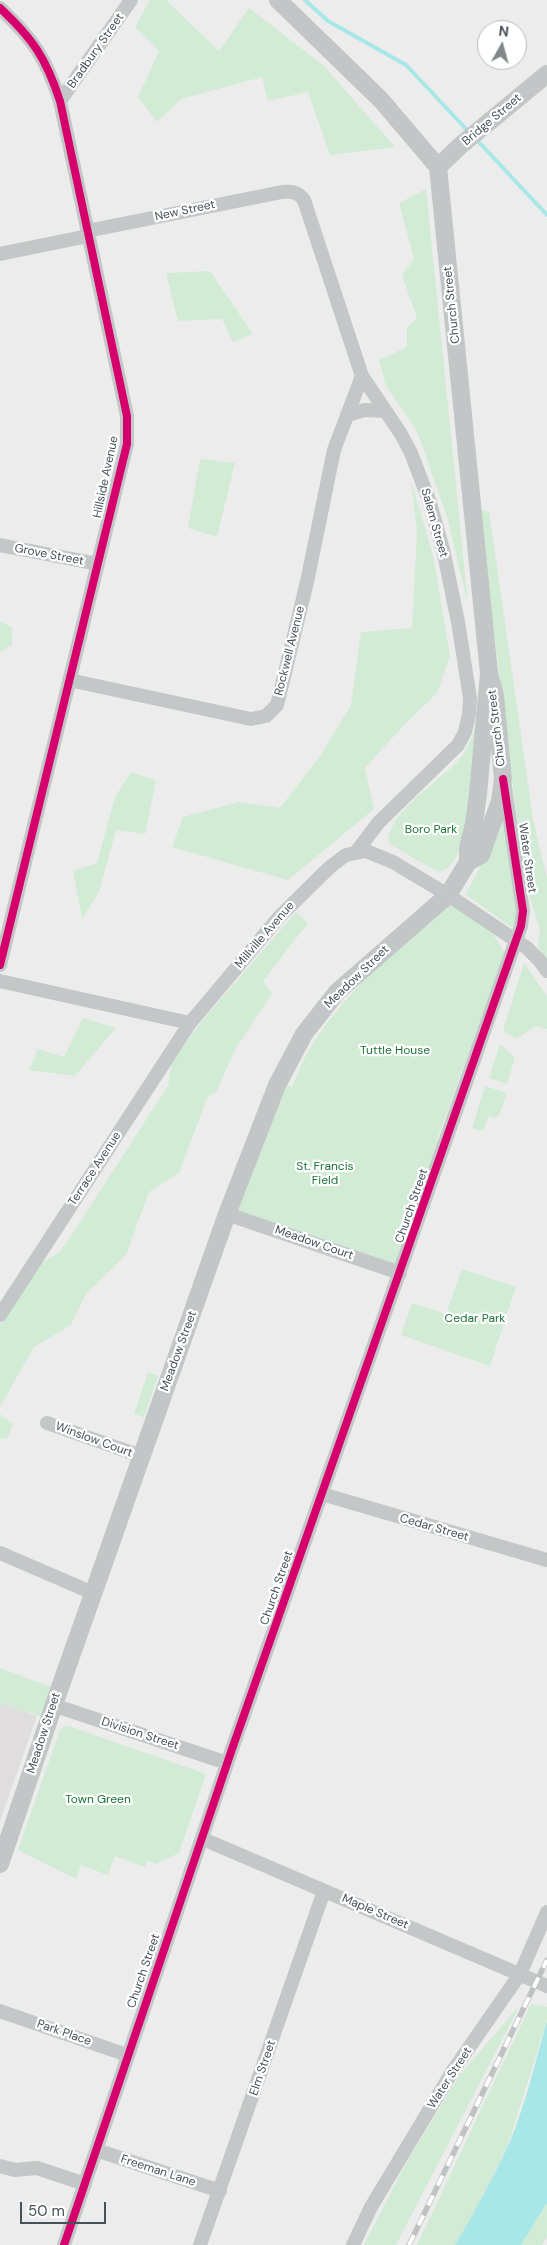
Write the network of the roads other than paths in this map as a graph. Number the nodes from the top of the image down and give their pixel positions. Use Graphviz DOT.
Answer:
graph roads {
  1 [pos="131,0"];
  2 [pos="278,0"];
  3 [pos="0,8"];
  4 [pos="547,74"];
  5 [pos="60,101"];
  6 [pos="438,167"];
  7 [pos="282,192"];
  8 [pos="87,234"];
  9 [pos="0,254"];
  10 [pos="362,376"];
  11 [pos="386,411"];
  12 [pos="347,415"];
  13 [pos="0,545"];
  14 [pos="98,564"];
  15 [pos="489,673"];
  16 [pos="69,680"];
  17 [pos="503,779"];
  18 [pos="356,852"];
  19 [pos="468,862"];
  20 [pos="448,894"];
  21 [pos="517,941"];
  22 [pos="0,965"];
  23 [pos="547,971"];
  24 [pos="0,981"];
  25 [pos="190,1023"];
  26 [pos="227,1214"];
  27 [pos="400,1273"];
  28 [pos="0,1314"];
  29 [pos="47,1423"];
  30 [pos="141,1456"];
  31 [pos="322,1494"];
  32 [pos="0,1554"];
  33 [pos="547,1560"];
  34 [pos="94,1593"];
  35 [pos="54,1705"];
  36 [pos="228,1762"];
  37 [pos="203,1839"];
  38 [pos="0,1864"];
  39 [pos="324,1891"];
  40 [pos="547,1912"];
  41 [pos="520,1974"];
  42 [pos="547,1986"];
  43 [pos="0,2011"];
  44 [pos="128,2055"];
  45 [pos="96,2150"];
  46 [pos="0,2166"];
  47 [pos="84,2184"];
  48 [pos="220,2191"];
  49 [pos="64,2245"];
  50 [pos="200,2245"];
  51 [pos="353,2245"];
  1 -- 5 [label="street, Bradbury Street"];
  2 -- 6 [label="main road"];
  3 -- 5 [label="street, Hillside Avenue"];
  4 -- 6 [label="main road, Bridge Street"];
  5 -- 8 [label="street, Hillside Avenue"];
  6 -- 15 [label="main road, Church Street"];
  7 -- 8 [label="street, New Street"];
  7 -- 10 [label="street, Salem Street"];
  8 -- 9 [label="street, New Street"];
  8 -- 14 [label="street, Hillside Avenue"];
  10 -- 11 [label="street, Salem Street"];
  10 -- 12 [label="street, Rockwell Avenue"];
  11 -- 12 [label="street"];
  11 -- 18 [label="street, Salem Street"];
  12 -- 16 [label="street, Rockwell Avenue"];
  13 -- 14 [label="street, Grove Street"];
  14 -- 16 [label="street, Hillside Avenue"];
  15 -- 17 [label="main road, Church Street"];
  15 -- 19 [label="main road, Church Street"];
  16 -- 22 [label="street, Hillside Avenue"];
  17 -- 19 [label="main road, Church Street"];
  17 -- 21 [label="street, Water Street"];
  18 -- 20 [label="street"];
  18 -- 25 [label="street, Millville Avenue"];
  19 -- 20 [label="main road, Church Street"];
  20 -- 21 [label="street"];
  20 -- 26 [label="main road, Meadow Street"];
  21 -- 23 [label="street"];
  21 -- 27 [label="street, Church Street"];
  24 -- 25 [label="street"];
  25 -- 28 [label="street, Terrace Avenue"];
  26 -- 27 [label="street, Meadow Court"];
  26 -- 30 [label="main road, Meadow Street"];
  27 -- 31 [label="street, Church Street"];
  29 -- 30 [label="street, Winslow Court"];
  30 -- 34 [label="main road, Meadow Street"];
  31 -- 33 [label="street, Cedar Street"];
  31 -- 36 [label="street, Church Street"];
  32 -- 34 [label="street"];
  34 -- 35 [label="main road, Meadow Street"];
  35 -- 36 [label="street, Division Street"];
  35 -- 38 [label="main road, Meadow Street"];
  36 -- 37 [label="street, Church Street"];
  37 -- 39 [label="street, Maple Street"];
  37 -- 44 [label="street, Church Street"];
  39 -- 41 [label="street, Maple Street"];
  39 -- 48 [label="street, Elm Street"];
  40 -- 41 [label="street, Water Street"];
  41 -- 42 [label="street, Maple Street"];
  41 -- 51 [label="street, Water Street"];
  43 -- 44 [label="street, Park Place"];
  44 -- 45 [label="street, Church Street"];
  45 -- 47 [label="street, Church Street"];
  45 -- 48 [label="street, Freeman Lane"];
  46 -- 47 [label="street"];
  47 -- 49 [label="street, Church Street"];
  48 -- 50 [label="street, Elm Street"];
}
